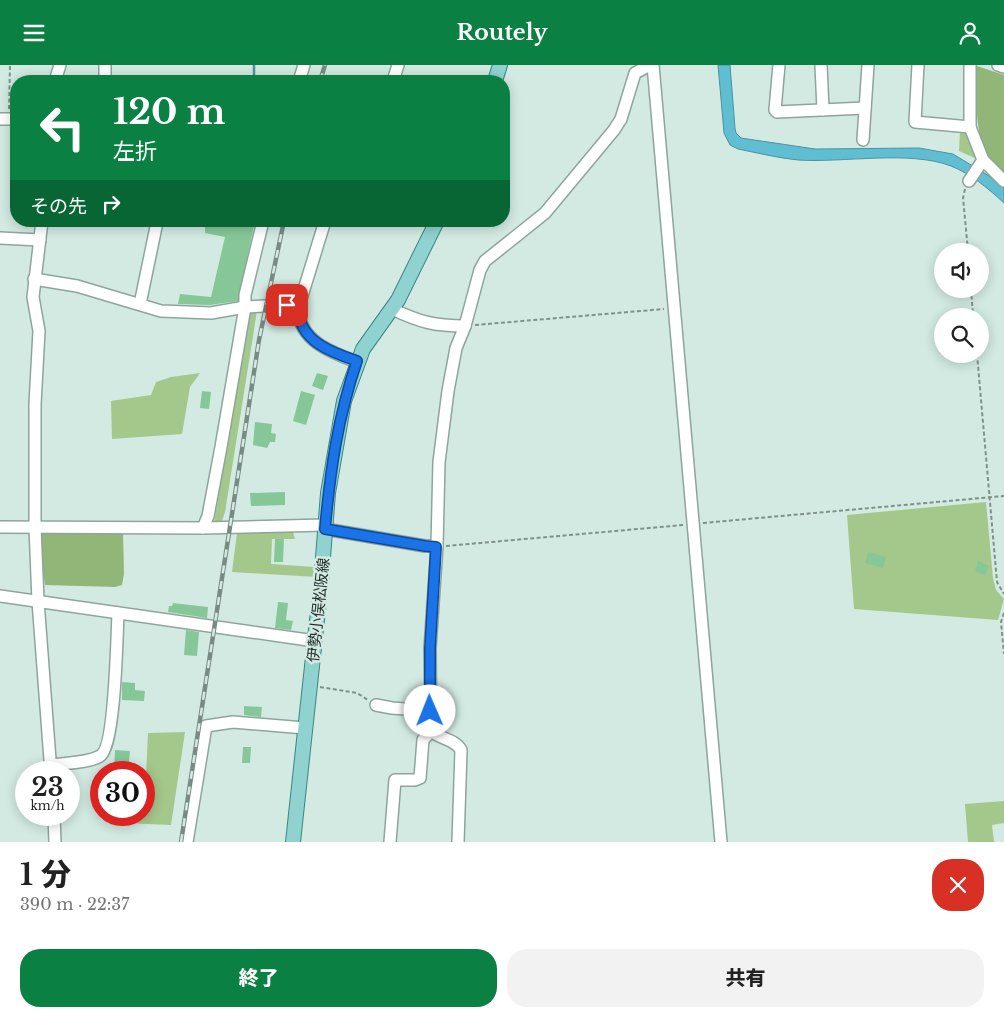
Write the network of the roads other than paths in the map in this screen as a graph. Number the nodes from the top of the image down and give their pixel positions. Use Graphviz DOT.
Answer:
graph roads {
  1 [pos="652,65"];
  2 [pos="779,65"];
  3 [pos="821,65"];
  4 [pos="868,65"];
  5 [pos="918,65"];
  6 [pos="970,65"];
  7 [pos="998,65"];
  8 [pos="1004,67"];
  9 [pos="865,108"];
  10 [pos="823,110"];
  11 [pos="970,127"];
  12 [pos="863,140"];
  13 [pos="981,163"];
  14 [pos="969,181"];
  15 [pos="1004,181"];
  16 [pos="41,227"];
  17 [pos="156,227"];
  18 [pos="262,227"];
  19 [pos="322,227"];
  20 [pos="434,227"];
  21 [pos="0,238"];
  22 [pos="40,240"];
  23 [pos="34,279"];
  24 [pos="140,305"];
  25 [pos="245,307"];
  26 [pos="298,309"];
  27 [pos="392,309"];
  28 [pos="465,326"];
  29 [pos="357,361"];
  30 [pos="0,527"];
  31 [pos="35,527"];
  32 [pos="325,527"];
  33 [pos="204,528"];
  34 [pos="436,547"];
  35 [pos="0,596"];
  36 [pos="38,601"];
  37 [pos="118,613"];
  38 [pos="315,641"];
  39 [pos="376,705"];
  40 [pos="430,711"];
  41 [pos="305,728"];
  42 [pos="431,731"];
  43 [pos="50,761"];
  44 [pos="80,762"];
  45 [pos="54,826"];
  46 [pos="55,842"];
  47 [pos="187,842"];
  48 [pos="293,842"];
  49 [pos="390,842"];
  50 [pos="458,842"];
  51 [pos="721,842"];
  1 -- 28 [label="street"];
  1 -- 51 [label="street"];
  2 -- 10 [label="street"];
  3 -- 10 [label="street"];
  4 -- 9 [label="street"];
  5 -- 11 [label="street"];
  6 -- 11 [label="street"];
  7 -- 8 [label="street"];
  9 -- 10 [label="street"];
  9 -- 12 [label="street"];
  11 -- 13 [label="street"];
  13 -- 14 [label="street"];
  13 -- 15 [label="street"];
  16 -- 22 [label="street"];
  17 -- 24 [label="street"];
  18 -- 25 [label="street"];
  19 -- 26 [label="street"];
  20 -- 27 [label="main road, 伊勢小俣松阪線"];
  21 -- 22 [label="street"];
  22 -- 23 [label="street"];
  23 -- 24 [label="street"];
  23 -- 31 [label="street"];
  24 -- 25 [label="street"];
  25 -- 26 [label="street"];
  25 -- 33 [label="street"];
  26 -- 29 [label="street"];
  27 -- 28 [label="street"];
  27 -- 29 [label="main road, 伊勢小俣松阪線"];
  28 -- 34 [label="street"];
  29 -- 32 [label="main road, 伊勢小俣松阪線"];
  30 -- 31 [label="street"];
  31 -- 33 [label="street"];
  31 -- 36 [label="street"];
  32 -- 33 [label="street"];
  32 -- 34 [label="street"];
  32 -- 38 [label="main road, 伊勢小俣松阪線"];
  34 -- 40 [label="street"];
  35 -- 36 [label="street"];
  36 -- 37 [label="street"];
  36 -- 43 [label="street"];
  37 -- 38 [label="street"];
  37 -- 44 [label="street"];
  38 -- 41 [label="main road, 伊勢小俣松阪線"];
  39 -- 40 [label="street"];
  40 -- 42 [label="street"];
  41 -- 47 [label="street"];
  41 -- 48 [label="main road, 伊勢小俣松阪線"];
  42 -- 49 [label="street"];
  42 -- 50 [label="street"];
  45 -- 46 [label="street"];
}
